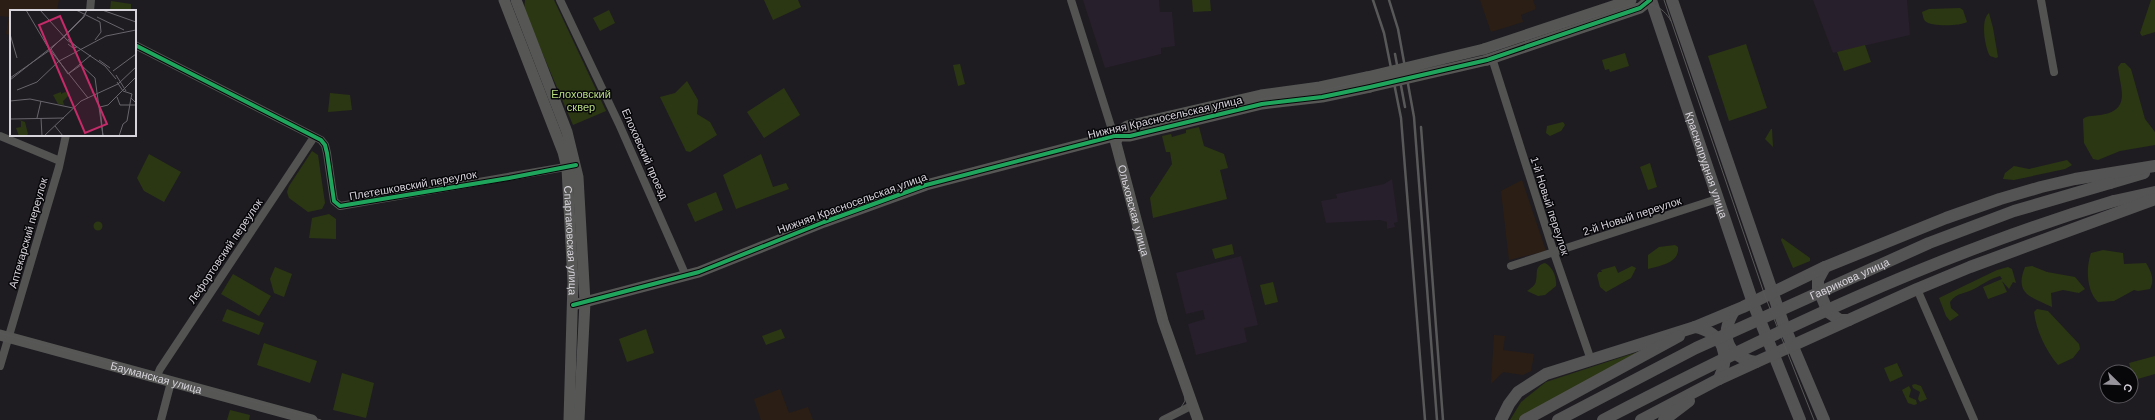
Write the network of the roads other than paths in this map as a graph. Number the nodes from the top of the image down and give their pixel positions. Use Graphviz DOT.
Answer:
graph roads {
  1 [pos="91,0"];
  2 [pos="504,0"];
  3 [pos="516,0"];
  4 [pos="560,0"];
  5 [pos="1071,0"];
  6 [pos="1631,0"];
  7 [pos="1650,0"];
  8 [pos="1672,0"];
  9 [pos="2041,0"];
  10 [pos="90,10"];
  11 [pos="136,45"];
  12 [pos="1488,56"];
  13 [pos="2054,72"];
  14 [pos="0,136"];
  15 [pos="66,136"];
  16 [pos="1114,136"];
  17 [pos="317,139"];
  18 [pos="60,161"];
  19 [pos="571,166"];
  20 [pos="2155,166"];
  21 [pos="2155,170"];
  22 [pos="2155,192"];
  23 [pos="1717,199"];
  24 [pos="2155,199"];
  25 [pos="1554,253"];
  26 [pos="1511,266"];
  27 [pos="1825,267"];
  28 [pos="686,276"];
  29 [pos="1798,280"];
  30 [pos="1917,289"];
  31 [pos="1773,292"];
  32 [pos="1753,303"];
  33 [pos="579,304"];
  34 [pos="1734,311"];
  35 [pos="1849,320"];
  36 [pos="1693,328"];
  37 [pos="1817,334"];
  38 [pos="4,336"];
  39 [pos="1794,346"];
  40 [pos="1773,356"];
  41 [pos="1590,360"];
  42 [pos="1756,362"];
  43 [pos="0,366"];
  44 [pos="156,378"];
  45 [pos="1716,381"];
  46 [pos="171,382"];
  47 [pos="1193,405"];
  48 [pos="1662,415"];
  49 [pos="161,420"];
  50 [pos="312,420"];
  51 [pos="569,420"];
  52 [pos="579,420"];
  53 [pos="1163,420"];
  54 [pos="1198,420"];
  55 [pos="1501,420"];
  56 [pos="1525,420"];
  57 [pos="1558,420"];
  58 [pos="1603,420"];
  59 [pos="1641,420"];
  60 [pos="1800,420"];
  61 [pos="1824,420"];
  62 [pos="1974,420"];
  1 -- 10 [label="street"];
  2 -- 19 [label="street, Спартаковская улица"];
  3 -- 19 [label="street, Спартаковская улица"];
  4 -- 28 [label="street, Елоховский проезд"];
  5 -- 16 [label="street, Ольховская улица"];
  6 -- 12 [label="street, Нижняя Красносельская улица"];
  7 -- 12 [label="street, Нижняя Красносельская улица"];
  7 -- 23 [label="main road, Краснопрудная улица"];
  8 -- 31 [label="main road, Краснопрудная улица"];
  9 -- 13 [label="street"];
  11 -- 17 [label="street"];
  12 -- 16 [label="street, Нижняя Красносельская улица, bridge"];
  12 -- 25 [label="street, 1-й Новый переулок"];
  14 -- 18 [label="street"];
  15 -- 18 [label="street, Аптекарский переулок"];
  16 -- 28 [label="street, Нижняя Красносельская улица"];
  16 -- 47 [label="street, Ольховская улица"];
  17 -- 19 [label="street, Плетешковский переулок"];
  17 -- 44 [label="street, Лефортовский переулок"];
  18 -- 38 [label="street, Аптекарский переулок"];
  19 -- 33 [label="street, Спартаковская улица"];
  20 -- 27 [label="main road"];
  21 -- 57 [label="main road, Гаврикова улица, bridge"];
  22 -- 58 [label="main road, Гаврикова улица, bridge"];
  23 -- 25 [label="street, 2-й Новый переулок"];
  23 -- 32 [label="main road, Краснопрудная улица"];
  24 -- 30 [label="main road"];
  25 -- 26 [label="street, 2-й Новый переулок"];
  25 -- 41 [label="street, 1-й Новый переулок"];
  27 -- 29 [label="main road"];
  27 -- 35 [label="main road"];
  28 -- 33 [label="street, Нижняя Красносельская улица"];
  29 -- 31 [label="main road"];
  29 -- 37 [label="main road"];
  30 -- 35 [label="main road"];
  30 -- 62 [label="street"];
  31 -- 32 [label="main road"];
  31 -- 39 [label="main road, Краснопрудная улица"];
  32 -- 34 [label="main road"];
  32 -- 40 [label="main road, Краснопрудная улица"];
  33 -- 51 [label="street, Спартаковская улица"];
  33 -- 52 [label="street, Спартаковская улица"];
  34 -- 36 [label="main road"];
  34 -- 42 [label="main road"];
  35 -- 37 [label="main road"];
  36 -- 41 [label="main road"];
  36 -- 45 [label="main road"];
  36 -- 56 [label="main road"];
  37 -- 39 [label="main road"];
  38 -- 43 [label="street, Аптекарский переулок"];
  38 -- 44 [label="street, Бауманская улица"];
  39 -- 40 [label="main road"];
  39 -- 61 [label="main road, Краснопрудная улица"];
  40 -- 42 [label="main road"];
  40 -- 60 [label="main road, Краснопрудная улица"];
  41 -- 55 [label="main road"];
  42 -- 45 [label="main road"];
  44 -- 46 [label="street, Бауманская улица"];
  45 -- 48 [label="main road"];
  46 -- 49 [label="street"];
  46 -- 50 [label="street, Бауманская улица"];
  47 -- 53 [label="street"];
  47 -- 54 [label="street, Ольховская улица"];
  48 -- 59 [label="main road"];
}
